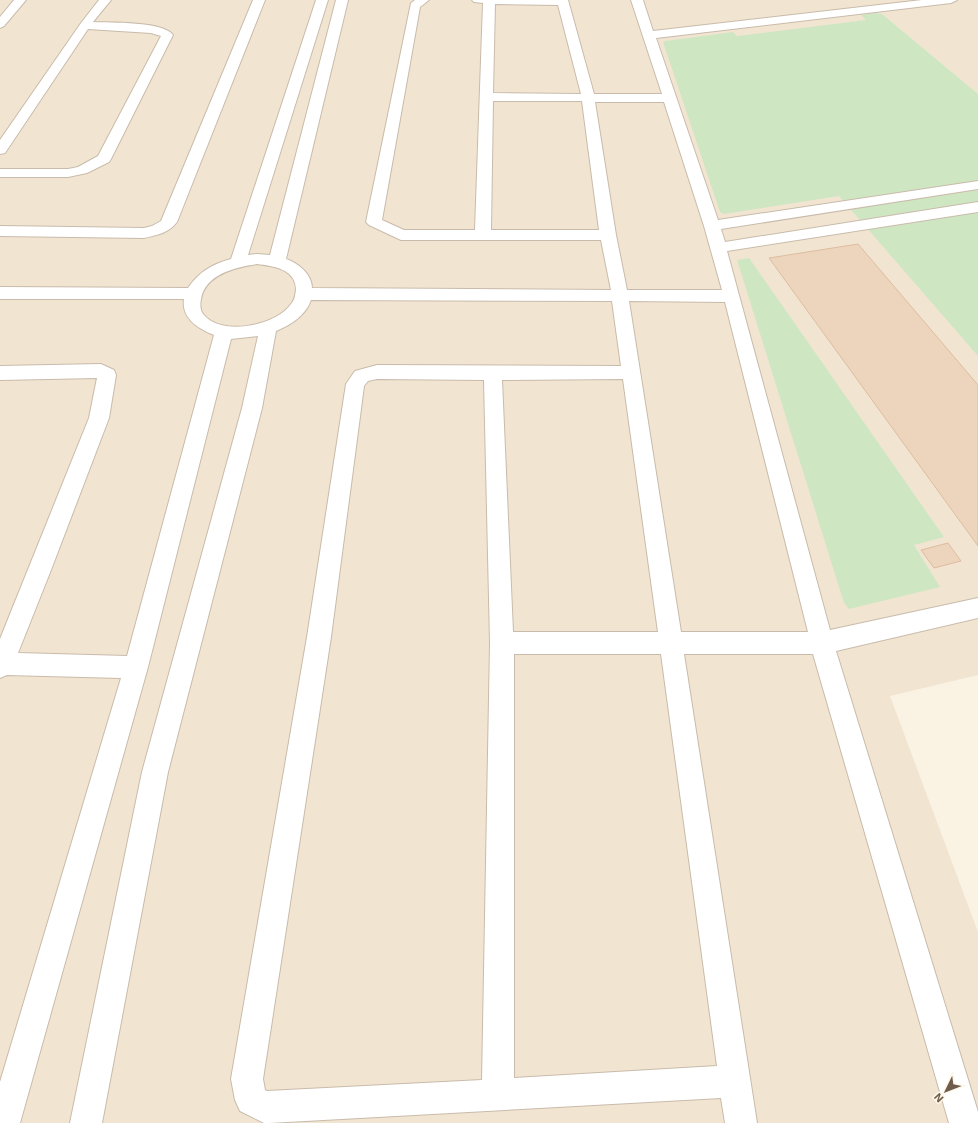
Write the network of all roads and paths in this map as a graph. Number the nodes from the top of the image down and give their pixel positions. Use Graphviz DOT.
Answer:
graph roads {
  1 [pos="105,0"];
  2 [pos="258,0"];
  3 [pos="322,0"];
  4 [pos="342,0"];
  5 [pos="422,0"];
  6 [pos="483,0"];
  7 [pos="637,0"];
  8 [pos="952,0"];
  9 [pos="563,1"];
  10 [pos="19,2"];
  11 [pos="0,4"];
  12 [pos="0,24"];
  13 [pos="85,25"];
  14 [pos="650,36"];
  15 [pos="487,97"];
  16 [pos="588,97"];
  17 [pos="669,98"];
  18 [pos="0,150"];
  19 [pos="0,173"];
  20 [pos="978,185"];
  21 [pos="978,207"];
  22 [pos="712,226"];
  23 [pos="0,231"];
  24 [pos="483,235"];
  25 [pos="608,235"];
  26 [pos="718,248"];
  27 [pos="277,261"];
  28 [pos="238,262"];
  29 [pos="0,293"];
  30 [pos="194,294"];
  31 [pos="305,294"];
  32 [pos="620,295"];
  33 [pos="732,296"];
  34 [pos="268,328"];
  35 [pos="224,332"];
  36 [pos="631,372"];
  37 [pos="0,373"];
  38 [pos="493,373"];
  39 [pos="978,608"];
  40 [pos="670,642"];
  41 [pos="502,643"];
  42 [pos="822,644"];
  43 [pos="0,665"];
  44 [pos="136,667"];
  45 [pos="736,1081"];
  46 [pos="498,1095"];
  47 [pos="4,1123"];
  48 [pos="86,1123"];
  49 [pos="741,1123"];
  50 [pos="965,1123"];
  1 -- 13 [label="street"];
  2 -- 23 [label="street"];
  3 -- 28 [label="street"];
  4 -- 27 [label="street"];
  5 -- 24 [label="street"];
  6 -- 9 [label="street"];
  6 -- 15 [label="street"];
  7 -- 14 [label="street"];
  8 -- 14 [label="street"];
  9 -- 16 [label="street"];
  10 -- 11 [label="street"];
  10 -- 12 [label="street"];
  13 -- 18 [label="street"];
  13 -- 19 [label="street"];
  14 -- 17 [label="street"];
  15 -- 16 [label="street"];
  15 -- 24 [label="street"];
  16 -- 17 [label="street"];
  16 -- 25 [label="street"];
  17 -- 22 [label="street"];
  20 -- 22 [label="street"];
  21 -- 26 [label="street"];
  22 -- 26 [label="street"];
  24 -- 25 [label="street"];
  25 -- 32 [label="street"];
  26 -- 33 [label="street"];
  27 -- 28 [label="street"];
  27 -- 31 [label="street"];
  28 -- 30 [label="street"];
  29 -- 30 [label="street"];
  30 -- 35 [label="street"];
  31 -- 32 [label="street"];
  31 -- 34 [label="street"];
  32 -- 33 [label="street"];
  32 -- 36 [label="street"];
  33 -- 42 [label="street"];
  34 -- 35 [label="street"];
  34 -- 48 [label="street"];
  35 -- 44 [label="street"];
  36 -- 38 [label="street"];
  36 -- 40 [label="street"];
  37 -- 43 [label="street"];
  38 -- 41 [label="street"];
  38 -- 46 [label="street"];
  39 -- 42 [label="street"];
  40 -- 41 [label="street"];
  40 -- 42 [label="street"];
  40 -- 45 [label="street"];
  41 -- 46 [label="street"];
  42 -- 50 [label="street"];
  43 -- 44 [label="street"];
  44 -- 47 [label="street"];
  45 -- 46 [label="street"];
  45 -- 49 [label="street"];
}
